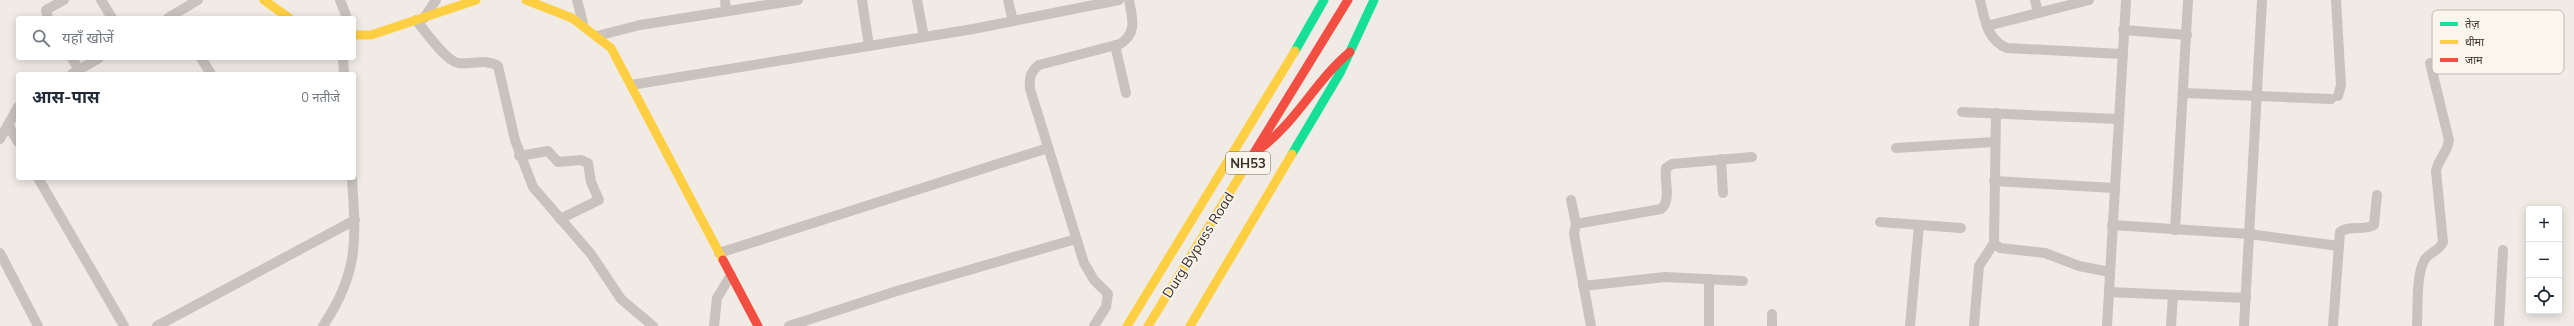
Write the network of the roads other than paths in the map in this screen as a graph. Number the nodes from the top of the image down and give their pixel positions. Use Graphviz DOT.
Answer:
graph roads {
  1 [pos="64,0"];
  2 [pos="101,0"];
  3 [pos="198,0"];
  4 [pos="264,0"];
  5 [pos="340,0"];
  6 [pos="436,0"];
  7 [pos="476,0"];
  8 [pos="526,0"];
  9 [pos="577,0"];
  10 [pos="725,0"];
  11 [pos="798,0"];
  12 [pos="862,0"];
  13 [pos="917,0"];
  14 [pos="1008,0"];
  15 [pos="1119,0"];
  16 [pos="1129,0"];
  17 [pos="1324,0"];
  18 [pos="1348,0"];
  19 [pos="1374,0"];
  20 [pos="1980,0"];
  21 [pos="2035,0"];
  22 [pos="2087,0"];
  23 [pos="2126,0"];
  24 [pos="2188,0"];
  25 [pos="2262,0"];
  26 [pos="2336,0"];
  27 [pos="726,11"];
  28 [pos="2038,13"];
  29 [pos="48,16"];
  30 [pos="111,16"];
  31 [pos="175,16"];
  32 [pos="286,16"];
  33 [pos="346,16"];
  34 [pos="420,19"];
  35 [pos="1013,21"];
  36 [pos="583,23"];
  37 [pos="1987,26"];
  38 [pos="2123,30"];
  39 [pos="356,35"];
  40 [pos="2187,35"];
  41 [pos="597,36"];
  42 [pos="924,37"];
  43 [pos="1115,45"];
  44 [pos="869,46"];
  45 [pos="1350,52"];
  46 [pos="2122,54"];
  47 [pos="72,60"];
  48 [pos="96,60"];
  49 [pos="202,60"];
  50 [pos="343,60"];
  51 [pos="2430,63"];
  52 [pos="2432,71"];
  53 [pos="75,72"];
  54 [pos="209,72"];
  55 [pos="344,72"];
  56 [pos="2433,74"];
  57 [pos="631,86"];
  58 [pos="1126,93"];
  59 [pos="2184,93"];
  60 [pos="2256,97"];
  61 [pos="16,111"];
  62 [pos="1962,112"];
  63 [pos="1996,113"];
  64 [pos="2118,119"];
  65 [pos="8,125"];
  66 [pos="0,139"];
  67 [pos="16,139"];
  68 [pos="1994,142"];
  69 [pos="1048,148"];
  70 [pos="1896,148"];
  71 [pos="1255,151"];
  72 [pos="520,156"];
  73 [pos="1752,157"];
  74 [pos="1721,159"];
  75 [pos="39,180"];
  76 [pos="352,180"];
  77 [pos="1994,181"];
  78 [pos="2114,188"];
  79 [pos="1723,193"];
  80 [pos="2377,195"];
  81 [pos="1571,200"];
  82 [pos="560,219"];
  83 [pos="355,220"];
  84 [pos="1880,222"];
  85 [pos="1576,224"];
  86 [pos="1919,225"];
  87 [pos="2112,225"];
  88 [pos="1962,228"];
  89 [pos="2175,230"];
  90 [pos="2249,234"];
  91 [pos="1076,239"];
  92 [pos="1994,243"];
  93 [pos="2339,246"];
  94 [pos="2503,250"];
  95 [pos="0,253"];
  96 [pos="719,253"];
  97 [pos="2110,272"];
  98 [pos="731,275"];
  99 [pos="1709,279"];
  100 [pos="1743,281"];
  101 [pos="1583,286"];
  102 [pos="2109,292"];
  103 [pos="2173,295"];
  104 [pos="2246,298"];
  105 [pos="1772,314"];
  106 [pos="38,326"];
  107 [pos="124,326"];
  108 [pos="157,326"];
  109 [pos="323,326"];
  110 [pos="653,326"];
  111 [pos="714,326"];
  112 [pos="758,326"];
  113 [pos="789,326"];
  114 [pos="1094,326"];
  115 [pos="1127,326"];
  116 [pos="1148,326"];
  117 [pos="1190,326"];
  118 [pos="1591,326"];
  119 [pos="1709,326"];
  120 [pos="1772,326"];
  121 [pos="1910,326"];
  122 [pos="1974,326"];
  123 [pos="2107,326"];
  124 [pos="2171,326"];
  125 [pos="2244,326"];
  126 [pos="2333,326"];
  127 [pos="2417,326"];
  128 [pos="2500,326"];
  1 -- 29 [label="street"];
  2 -- 30 [label="street"];
  3 -- 31 [label="street"];
  4 -- 32 [label="main road"];
  5 -- 33 [label="street"];
  6 -- 34 [label="street"];
  7 -- 34 [label="main road"];
  8 -- 36 [label="main road"];
  9 -- 36 [label="street"];
  10 -- 27 [label="street"];
  11 -- 27 [label="street"];
  12 -- 44 [label="street"];
  13 -- 42 [label="street"];
  14 -- 35 [label="street"];
  15 -- 35 [label="street"];
  16 -- 43 [label="street"];
  17 -- 115 [label="main road, Durg Bypass Road / NH53"];
  18 -- 71 [label="main road, Durg Bypass Road / NH53"];
  19 -- 45 [label="main road"];
  20 -- 37 [label="street"];
  21 -- 28 [label="street"];
  22 -- 28 [label="street"];
  23 -- 38 [label="street"];
  24 -- 40 [label="street"];
  25 -- 60 [label="street"];
  26 -- 60 [label="street"];
  27 -- 41 [label="street"];
  28 -- 37 [label="street"];
  34 -- 39 [label="main road"];
  34 -- 72 [label="street"];
  35 -- 42 [label="street"];
  36 -- 41 [label="main road"];
  37 -- 46 [label="street"];
  38 -- 40 [label="street"];
  38 -- 46 [label="street"];
  40 -- 59 [label="street"];
  41 -- 57 [label="main road"];
  42 -- 44 [label="street"];
  43 -- 58 [label="street"];
  43 -- 69 [label="street"];
  44 -- 57 [label="street"];
  45 -- 71 [label="main road"];
  45 -- 117 [label="main road"];
  46 -- 64 [label="street"];
  47 -- 53 [label="street"];
  48 -- 53 [label="street"];
  49 -- 54 [label="street"];
  50 -- 55 [label="street"];
  51 -- 52 [label="street"];
  56 -- 127 [label="street"];
  57 -- 96 [label="main road"];
  59 -- 60 [label="street"];
  59 -- 89 [label="street"];
  60 -- 90 [label="street"];
  61 -- 65 [label="street"];
  62 -- 63 [label="street"];
  63 -- 64 [label="street"];
  63 -- 68 [label="street"];
  64 -- 78 [label="street"];
  65 -- 66 [label="street"];
  65 -- 67 [label="street"];
  68 -- 70 [label="street"];
  68 -- 77 [label="street"];
  69 -- 91 [label="street"];
  69 -- 96 [label="street"];
  71 -- 116 [label="main road, Durg Bypass Road / NH53"];
  72 -- 82 [label="street"];
  72 -- 82 [label="street"];
  73 -- 74 [label="street"];
  74 -- 79 [label="street"];
  74 -- 85 [label="street"];
  75 -- 107 [label="street"];
  76 -- 83 [label="street"];
  77 -- 78 [label="street"];
  77 -- 92 [label="street"];
  78 -- 87 [label="street"];
  80 -- 93 [label="street"];
  81 -- 85 [label="street"];
  82 -- 110 [label="street"];
  83 -- 108 [label="street"];
  83 -- 109 [label="street"];
  84 -- 86 [label="street"];
  85 -- 101 [label="street"];
  86 -- 88 [label="street"];
  86 -- 121 [label="street"];
  87 -- 89 [label="street"];
  87 -- 97 [label="street"];
  89 -- 90 [label="street"];
  90 -- 93 [label="street"];
  90 -- 104 [label="street"];
  91 -- 113 [label="street"];
  91 -- 114 [label="street"];
  92 -- 97 [label="street"];
  92 -- 122 [label="street"];
  93 -- 126 [label="street"];
  94 -- 128 [label="street"];
  95 -- 106 [label="street"];
  96 -- 98 [label="main road"];
  97 -- 102 [label="street"];
  98 -- 111 [label="street"];
  98 -- 112 [label="main road"];
  99 -- 100 [label="street"];
  99 -- 101 [label="street"];
  99 -- 119 [label="street"];
  101 -- 118 [label="street"];
  102 -- 103 [label="street"];
  102 -- 123 [label="street"];
  103 -- 104 [label="street"];
  103 -- 124 [label="street"];
  104 -- 125 [label="street"];
  105 -- 120 [label="street"];
}
